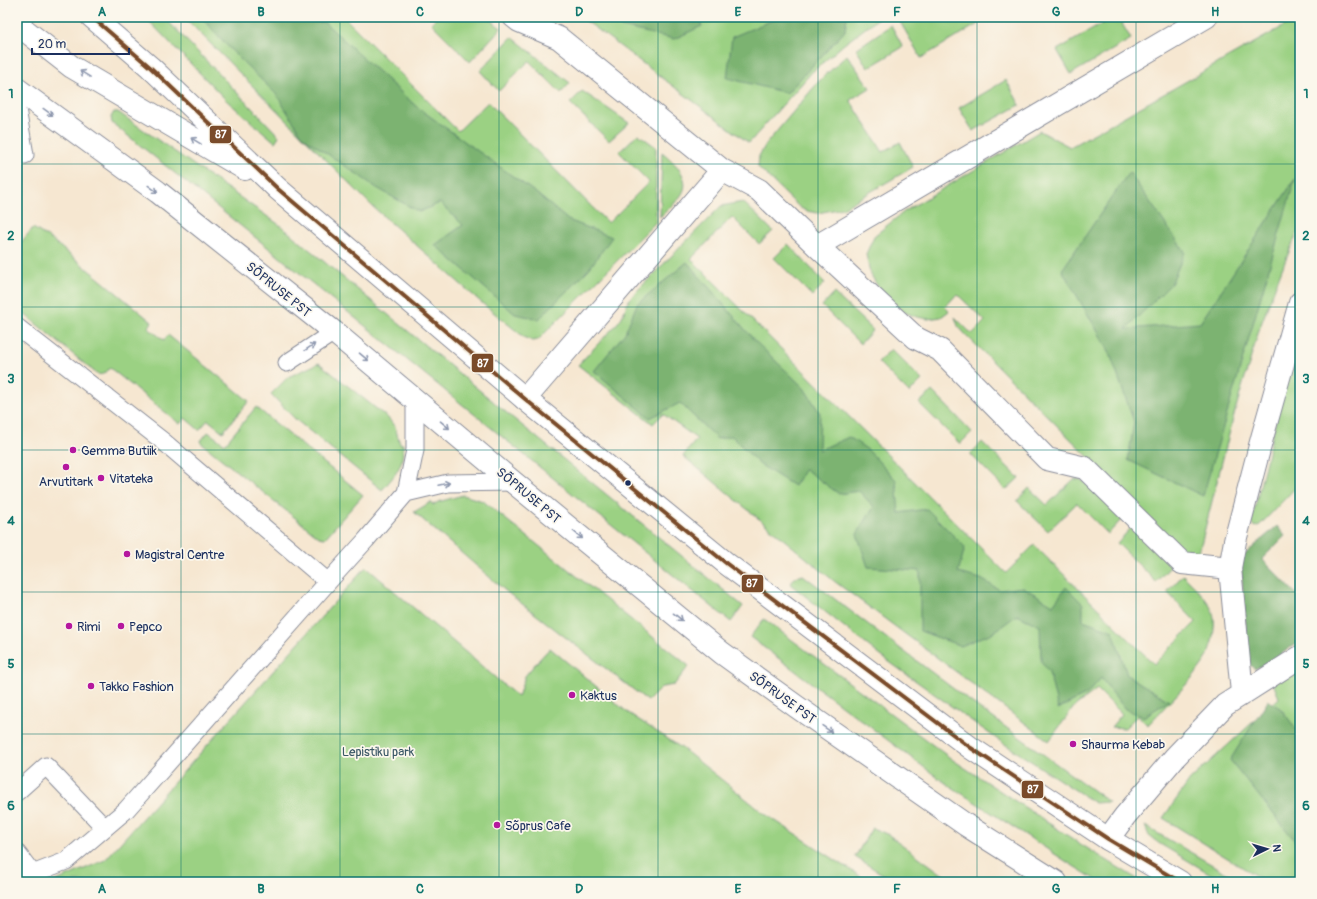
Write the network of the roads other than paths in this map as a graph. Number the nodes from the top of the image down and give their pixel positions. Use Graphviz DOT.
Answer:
graph roads {
  1 [pos="92,17"];
  2 [pos="514,17"];
  3 [pos="1206,17"];
  4 [pos="17,24"];
  5 [pos="17,89"];
  6 [pos="17,109"];
  7 [pos="25,155"];
  8 [pos="722,170"];
  9 [pos="278,189"];
  10 [pos="817,246"];
  11 [pos="1300,303"];
  12 [pos="17,327"];
  13 [pos="334,332"];
  14 [pos="287,363"];
  15 [pos="525,399"];
  16 [pos="416,400"];
  17 [pos="513,482"];
  18 [pos="406,494"];
  19 [pos="1230,568"];
  20 [pos="328,582"];
  21 [pos="1300,657"];
  22 [pos="1242,693"];
  23 [pos="17,792"];
  24 [pos="105,828"];
  25 [pos="1108,838"];
  26 [pos="17,853"];
  27 [pos="33,874"];
  28 [pos="17,880"];
  29 [pos="1056,882"];
  30 [pos="1180,882"];
  1 -- 9 [label="main road"];
  2 -- 8 [label="main road"];
  3 -- 10 [label="main road"];
  9 -- 4 [label="main road, one-way"];
  5 -- 13 [label="main road, SÕPRUSE PST, one-way"];
  6 -- 7 [label="lane"];
  8 -- 10 [label="main road"];
  8 -- 15 [label="main road"];
  9 -- 15 [label="main road"];
  10 -- 19 [label="main road"];
  11 -- 19 [label="main road"];
  12 -- 20 [label="lane"];
  14 -- 13 [label="lane, one-way"];
  13 -- 16 [label="main road, SÕPRUSE PST, one-way"];
  15 -- 25 [label="main road"];
  16 -- 17 [label="main road, SÕPRUSE PST, one-way"];
  16 -- 18 [label="lane"];
  18 -- 17 [label="lane, one-way"];
  17 -- 29 [label="main road, SÕPRUSE PST, one-way"];
  18 -- 20 [label="lane"];
  19 -- 22 [label="main road"];
  20 -- 24 [label="lane"];
  21 -- 22 [label="main road"];
  22 -- 25 [label="main road"];
  23 -- 24 [label="lane"];
  24 -- 27 [label="lane"];
  25 -- 30 [label="main road"];
  26 -- 27 [label="lane"];
  27 -- 28 [label="lane"];
}
